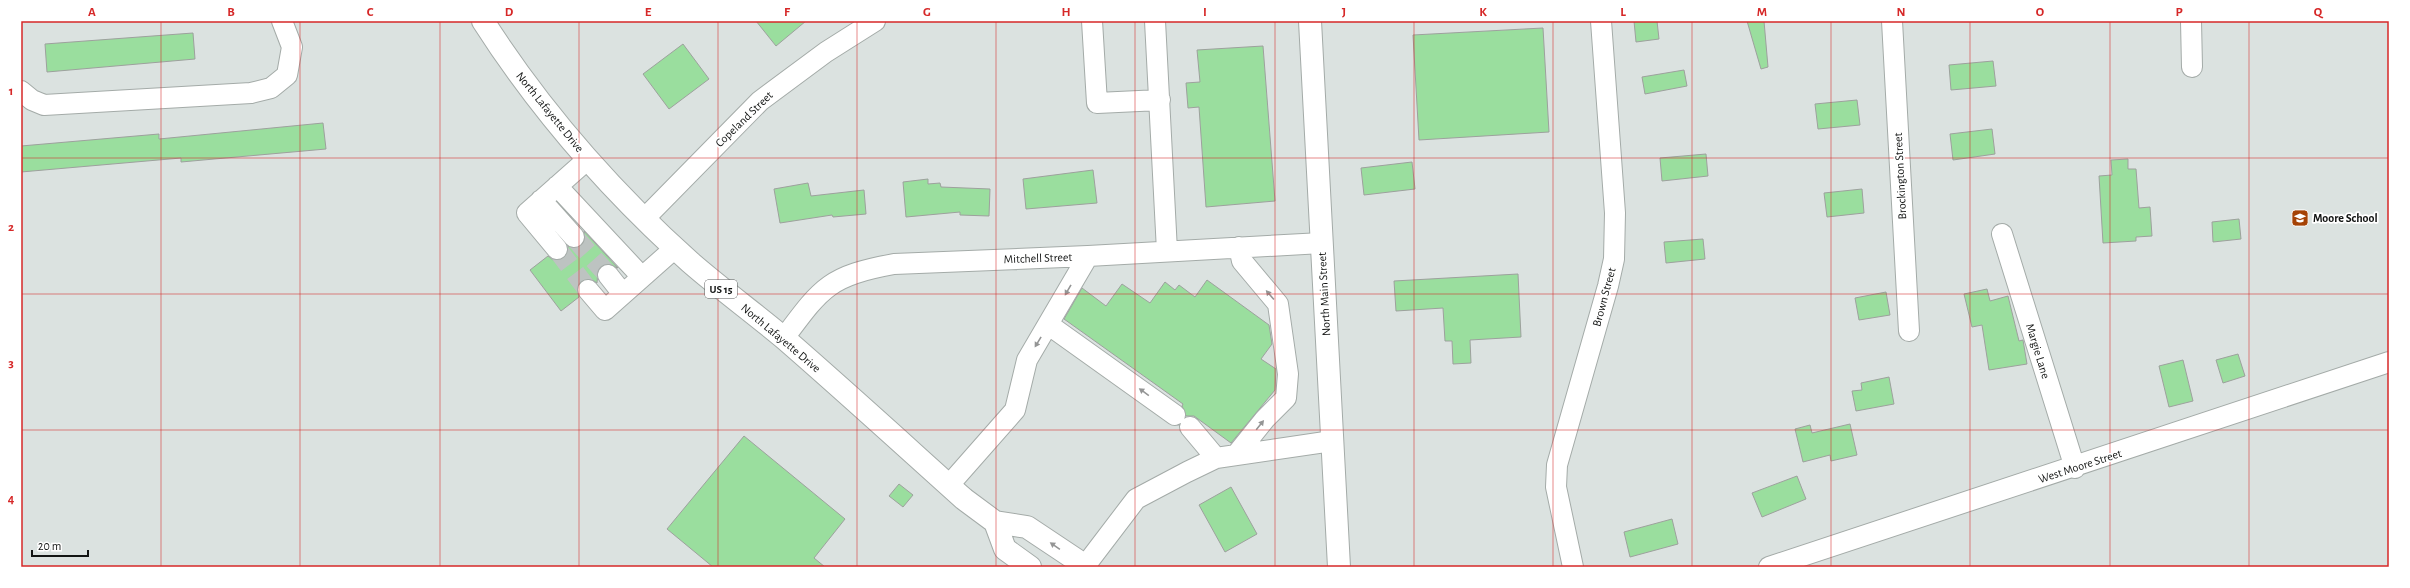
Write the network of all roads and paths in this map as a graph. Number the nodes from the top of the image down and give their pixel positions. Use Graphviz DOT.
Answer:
graph roads {
  1 [pos="282,21"];
  2 [pos="483,21"];
  3 [pos="875,21"];
  4 [pos="1092,21"];
  5 [pos="1155,21"];
  6 [pos="1310,21"];
  7 [pos="1601,21"];
  8 [pos="1892,21"];
  9 [pos="2190,21"];
  10 [pos="2192,67"];
  11 [pos="21,91"];
  12 [pos="1160,100"];
  13 [pos="588,158"];
  14 [pos="558,186"];
  15 [pos="541,200"];
  16 [pos="644,219"];
  17 [pos="2002,234"];
  18 [pos="574,237"];
  19 [pos="1322,242"];
  20 [pos="1239,247"];
  21 [pos="675,248"];
  22 [pos="556,249"];
  23 [pos="1167,251"];
  24 [pos="1088,256"];
  25 [pos="608,275"];
  26 [pos="642,277"];
  27 [pos="588,290"];
  28 [pos="623,294"];
  29 [pos="1048,325"];
  30 [pos="1908,331"];
  31 [pos="784,338"];
  32 [pos="2389,362"];
  33 [pos="1332,441"];
  34 [pos="1236,455"];
  35 [pos="1216,458"];
  36 [pos="2075,468"];
  37 [pos="949,485"];
  38 [pos="995,522"];
  39 [pos="1086,566"];
  40 [pos="1030,567"];
  41 [pos="1339,567"];
  42 [pos="1574,567"];
  43 [pos="1769,567"];
  1 -- 11 [label="street"];
  2 -- 13 [label="main road, North Lafayette Drive / US 15"];
  3 -- 16 [label="street, Copeland Street"];
  4 -- 12 [label="street"];
  5 -- 12 [label="street"];
  6 -- 19 [label="main road, North Main Street"];
  7 -- 42 [label="street, Brown Street"];
  8 -- 30 [label="street, Brockington Street"];
  9 -- 10 [label="street"];
  12 -- 23 [label="street"];
  13 -- 14 [label="street"];
  13 -- 16 [label="main road, North Lafayette Drive / US 15"];
  14 -- 15 [label="street"];
  14 -- 26 [label="street"];
  15 -- 18 [label="street"];
  15 -- 22 [label="street"];
  16 -- 21 [label="main road, North Lafayette Drive / US 15"];
  17 -- 36 [label="street, Margie Lane"];
  19 -- 20 [label="street, Mitchell Street"];
  19 -- 33 [label="main road, North Main Street"];
  20 -- 23 [label="street, Mitchell Street"];
  34 -- 20 [label="street, one-way"];
  21 -- 26 [label="street"];
  21 -- 31 [label="main road, North Lafayette Drive / US 15"];
  23 -- 24 [label="street, Mitchell Street"];
  24 -- 29 [label="street, one-way"];
  24 -- 31 [label="street, Mitchell Street"];
  25 -- 28 [label="street"];
  26 -- 28 [label="street"];
  27 -- 28 [label="street"];
  35 -- 29 [label="street, one-way"];
  29 -- 37 [label="street, one-way"];
  31 -- 37 [label="main road, North Lafayette Drive / US 15"];
  32 -- 36 [label="street, West Moore Street"];
  33 -- 34 [label="street"];
  33 -- 41 [label="main road, North Main Street"];
  34 -- 35 [label="street"];
  35 -- 39 [label="street"];
  36 -- 43 [label="street, West Moore Street"];
  37 -- 38 [label="main road, North Lafayette Drive / US 15"];
  39 -- 38 [label="main road, one-way"];
  38 -- 40 [label="main road"];
}
